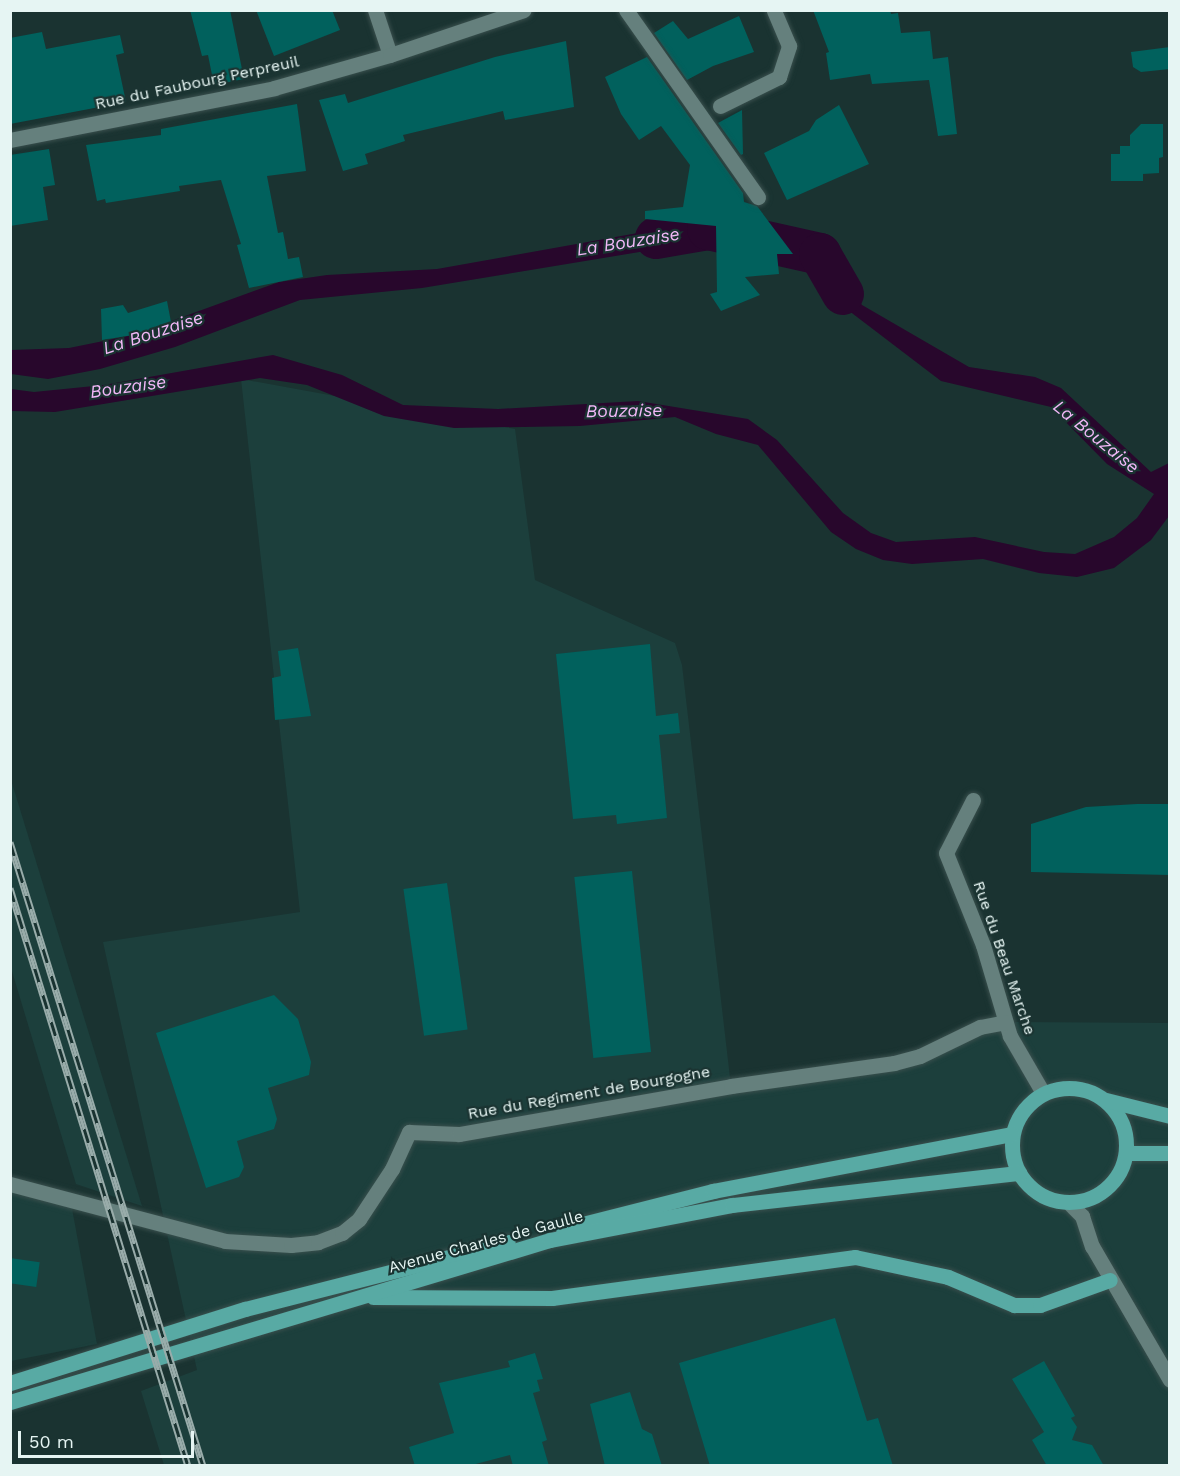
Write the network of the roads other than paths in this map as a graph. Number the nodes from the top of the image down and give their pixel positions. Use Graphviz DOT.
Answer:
graph roads {
  1 [pos="375,10"];
  2 [pos="524,10"];
  3 [pos="626,10"];
  4 [pos="774,10"];
  5 [pos="390,55"];
  6 [pos="720,106"];
  7 [pos="10,140"];
  8 [pos="758,196"];
  9 [pos="973,800"];
  10 [pos="1006,1022"];
  11 [pos="1043,1093"];
  12 [pos="1106,1100"];
  13 [pos="1170,1116"];
  14 [pos="1012,1134"];
  15 [pos="1126,1153"];
  16 [pos="1170,1153"];
  17 [pos="1019,1173"];
  18 [pos="10,1184"];
  19 [pos="1068,1202"];
  20 [pos="1110,1280"];
  21 [pos="355,1297"];
  22 [pos="1170,1380"];
  23 [pos="10,1383"];
  24 [pos="10,1402"];
  1 -- 5 [label="street"];
  2 -- 5 [label="street, Rue du Faubourg Perpreuil"];
  3 -- 8 [label="street"];
  4 -- 6 [label="street"];
  5 -- 7 [label="street, Rue du Faubourg Perpreuil"];
  9 -- 10 [label="street, Rue du Beau Marche"];
  10 -- 11 [label="street, Rue du Beau Marche"];
  10 -- 18 [label="street, Rue du Regiment de Bourgogne"];
  11 -- 12 [label="main road"];
  11 -- 14 [label="main road"];
  12 -- 13 [label="main road"];
  12 -- 15 [label="main road"];
  14 -- 17 [label="main road"];
  14 -- 23 [label="main road, Avenue Charles de Gaulle"];
  15 -- 16 [label="main road"];
  15 -- 19 [label="main road"];
  17 -- 19 [label="main road"];
  17 -- 21 [label="main road, Avenue Charles de Gaulle"];
  19 -- 20 [label="street"];
  20 -- 21 [label="main road"];
  20 -- 22 [label="street"];
  21 -- 24 [label="main road, Avenue Charles de Gaulle"];
}
